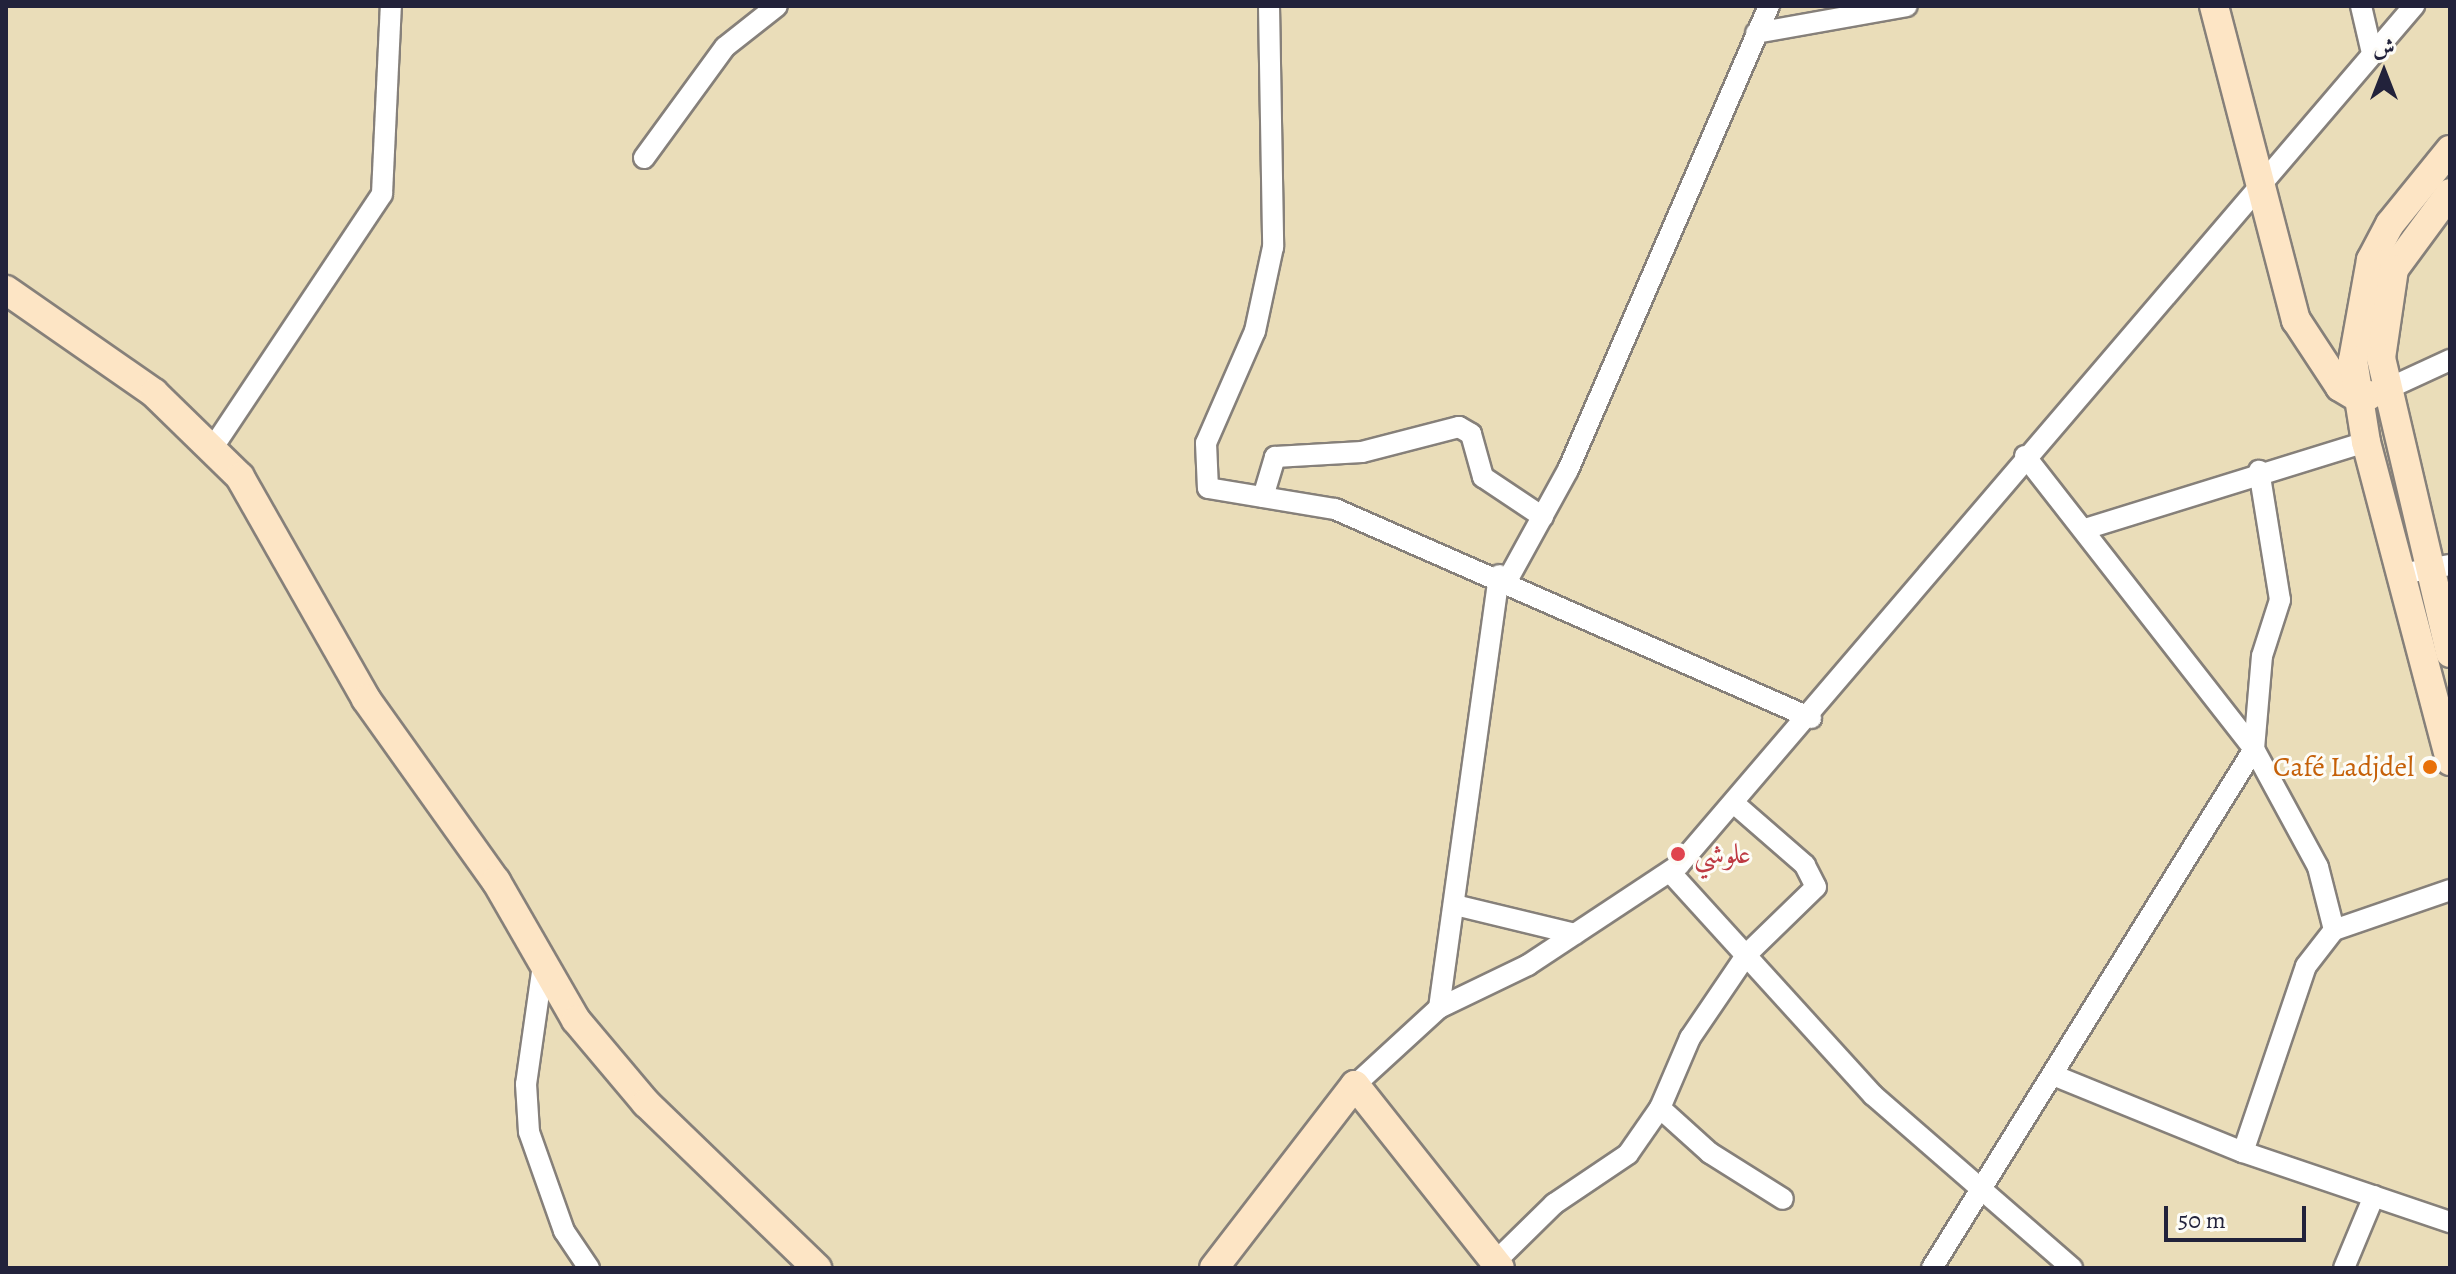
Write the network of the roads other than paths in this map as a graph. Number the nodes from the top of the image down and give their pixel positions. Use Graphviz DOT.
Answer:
graph roads {
  1 [pos="391,6"];
  2 [pos="777,6"];
  3 [pos="1269,6"];
  4 [pos="1769,6"];
  5 [pos="1907,6"];
  6 [pos="2214,6"];
  7 [pos="2361,6"];
  8 [pos="2414,6"];
  9 [pos="1756,33"];
  10 [pos="2371,49"];
  11 [pos="2450,150"];
  12 [pos="644,158"];
  13 [pos="2258,183"];
  14 [pos="2450,193"];
  15 [pos="2375,284"];
  16 [pos="6,290"];
  17 [pos="2450,360"];
  18 [pos="2372,394"];
  19 [pos="2366,442"];
  20 [pos="214,446"];
  21 [pos="2025,456"];
  22 [pos="2259,471"];
  23 [pos="1263,497"];
  24 [pos="1543,517"];
  25 [pos="2085,529"];
  26 [pos="2426,569"];
  27 [pos="1503,577"];
  28 [pos="2450,653"];
  29 [pos="1811,718"];
  30 [pos="2254,749"];
  31 [pos="2450,761"];
  32 [pos="1736,805"];
  33 [pos="1670,872"];
  34 [pos="2450,890"];
  35 [pos="1459,906"];
  36 [pos="2334,930"];
  37 [pos="1575,934"];
  38 [pos="1747,954"];
  39 [pos="543,965"];
  40 [pos="1439,1008"];
  41 [pos="2053,1075"];
  42 [pos="1355,1085"];
  43 [pos="1660,1108"];
  44 [pos="2243,1152"];
  45 [pos="1983,1186"];
  46 [pos="2374,1196"];
  47 [pos="1783,1199"];
  48 [pos="2450,1222"];
  49 [pos="1498,1265"];
  50 [pos="589,1268"];
  51 [pos="817,1268"];
  52 [pos="1214,1268"];
  53 [pos="1932,1268"];
  54 [pos="2072,1268"];
  55 [pos="2344,1268"];
  1 -- 20 [label="street"];
  2 -- 12 [label="street"];
  3 -- 23 [label="street"];
  4 -- 9 [label="street"];
  5 -- 9 [label="street"];
  6 -- 13 [label="street"];
  7 -- 10 [label="street"];
  8 -- 10 [label="street"];
  9 -- 24 [label="street"];
  10 -- 13 [label="street"];
  11 -- 15 [label="street"];
  13 -- 18 [label="street"];
  13 -- 21 [label="street"];
  14 -- 15 [label="street"];
  15 -- 18 [label="street"];
  16 -- 20 [label="street"];
  17 -- 18 [label="street"];
  18 -- 19 [label="street"];
  18 -- 26 [label="street"];
  19 -- 22 [label="street"];
  19 -- 26 [label="street"];
  20 -- 39 [label="street"];
  21 -- 25 [label="street"];
  21 -- 29 [label="street"];
  22 -- 25 [label="street"];
  22 -- 30 [label="street"];
  23 -- 24 [label="street"];
  23 -- 27 [label="street"];
  24 -- 27 [label="street"];
  25 -- 30 [label="street"];
  26 -- 28 [label="street"];
  26 -- 31 [label="street"];
  27 -- 29 [label="street"];
  27 -- 35 [label="street"];
  29 -- 32 [label="street"];
  30 -- 36 [label="street"];
  30 -- 41 [label="street"];
  32 -- 33 [label="street"];
  32 -- 38 [label="street"];
  33 -- 37 [label="street"];
  33 -- 38 [label="street"];
  34 -- 36 [label="street"];
  35 -- 37 [label="street"];
  35 -- 40 [label="street"];
  36 -- 44 [label="street"];
  37 -- 40 [label="street"];
  38 -- 43 [label="street"];
  38 -- 45 [label="street"];
  39 -- 50 [label="street"];
  39 -- 51 [label="street"];
  40 -- 42 [label="street"];
  41 -- 44 [label="street"];
  41 -- 45 [label="street"];
  42 -- 49 [label="street"];
  42 -- 52 [label="street"];
  43 -- 47 [label="street"];
  43 -- 49 [label="street"];
  44 -- 46 [label="street"];
  45 -- 53 [label="street"];
  45 -- 54 [label="street"];
  46 -- 48 [label="street"];
  46 -- 55 [label="street"];
}
